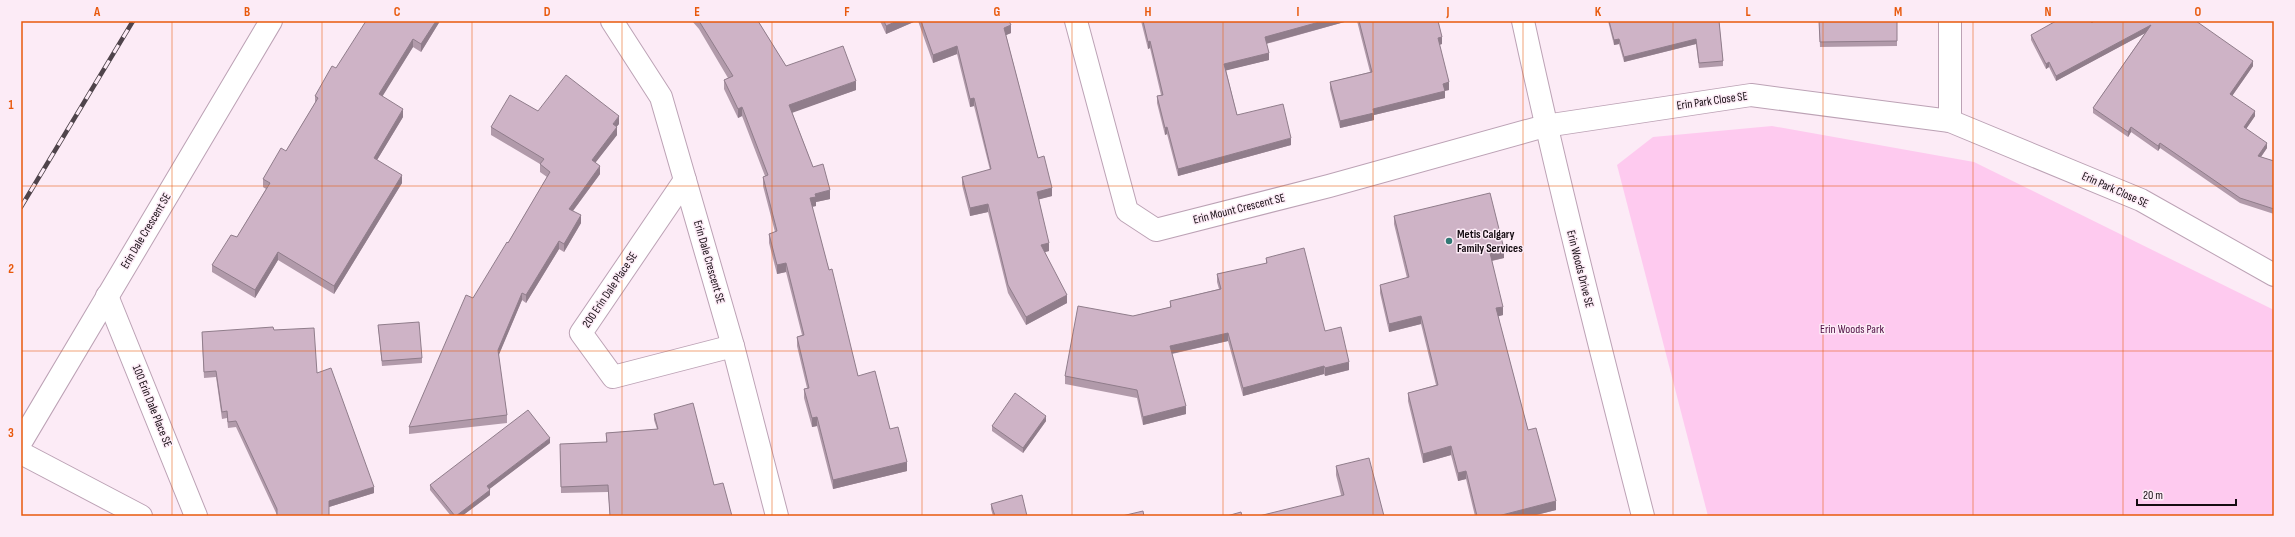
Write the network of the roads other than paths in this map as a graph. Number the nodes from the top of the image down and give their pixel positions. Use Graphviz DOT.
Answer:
graph roads {
  1 [pos="271,21"];
  2 [pos="612,21"];
  3 [pos="1076,21"];
  4 [pos="1523,21"];
  5 [pos="1950,21"];
  6 [pos="1950,120"];
  7 [pos="1545,126"];
  8 [pos="685,180"];
  9 [pos="2274,275"];
  10 [pos="107,296"];
  11 [pos="733,346"];
  12 [pos="21,442"];
  13 [pos="21,453"];
  14 [pos="141,516"];
  15 [pos="196,516"];
  16 [pos="777,516"];
  17 [pos="1643,516"];
  1 -- 10 [label="street, Erin Dale Crescent SE"];
  2 -- 8 [label="street, Erin Dale Crescent SE"];
  3 -- 7 [label="street, Erin Mount Crescent SE"];
  4 -- 7 [label="street, Erin Woods Drive SE"];
  5 -- 6 [label="street"];
  6 -- 7 [label="street, Erin Park Close SE"];
  6 -- 9 [label="street, Erin Park Close SE"];
  7 -- 17 [label="street, Erin Woods Drive SE"];
  8 -- 11 [label="street, Erin Dale Crescent SE"];
  8 -- 11 [label="street, 200 Erin Dale Place SE"];
  10 -- 12 [label="street, Erin Dale Crescent SE"];
  10 -- 15 [label="street, 100 Erin Dale Place SE"];
  11 -- 16 [label="street, Erin Dale Crescent SE"];
  13 -- 14 [label="street"];
}
